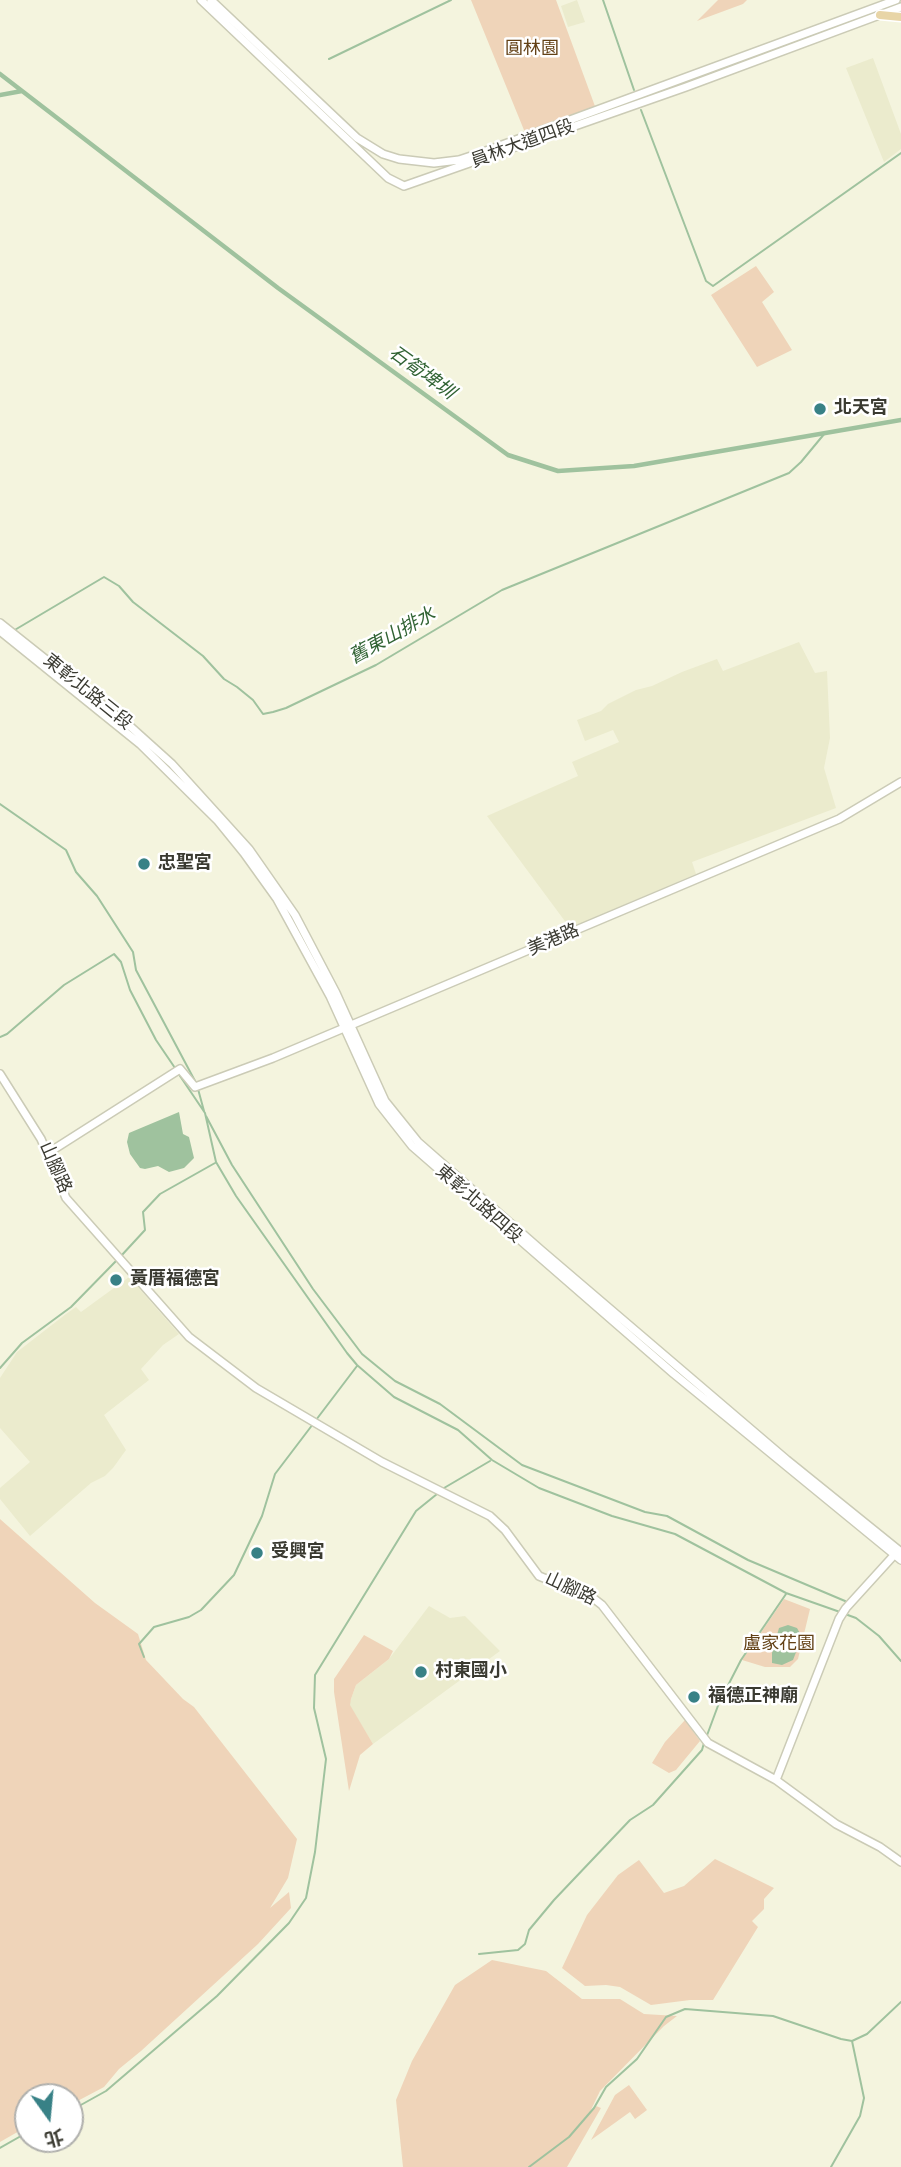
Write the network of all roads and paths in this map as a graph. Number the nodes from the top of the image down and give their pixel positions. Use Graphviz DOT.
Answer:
graph roads {
  1 [pos="201,0"];
  2 [pos="211,0"];
  3 [pos="896,0"];
  4 [pos="901,7"];
  5 [pos="880,15"];
  6 [pos="901,17"];
  7 [pos="0,623"];
  8 [pos="0,631"];
  9 [pos="169,766"];
  10 [pos="901,782"];
  11 [pos="348,1026"];
  12 [pos="0,1074"];
  13 [pos="48,1153"];
  14 [pos="899,1553"];
  15 [pos="776,1780"];
  16 [pos="901,1862"];
  1 -- 5 [label="main road, 員林大道四段"];
  2 -- 3 [label="main road, 員林大道四段"];
  4 -- 5 [label="main road, 員林大道四段"];
  5 -- 6 [label="main road"];
  7 -- 9 [label="main road, 東彰北路三段"];
  8 -- 9 [label="main road, 東彰北路三段"];
  9 -- 11 [label="main road, 東彰北路四段"];
  10 -- 11 [label="main road, 美港路"];
  11 -- 13 [label="main road, 美港路"];
  11 -- 14 [label="main road, 東彰北路四段"];
  12 -- 13 [label="main road, 山腳路"];
  13 -- 15 [label="main road, 山腳路"];
  14 -- 15 [label="main road"];
  15 -- 16 [label="main road, 山腳路"];
}
